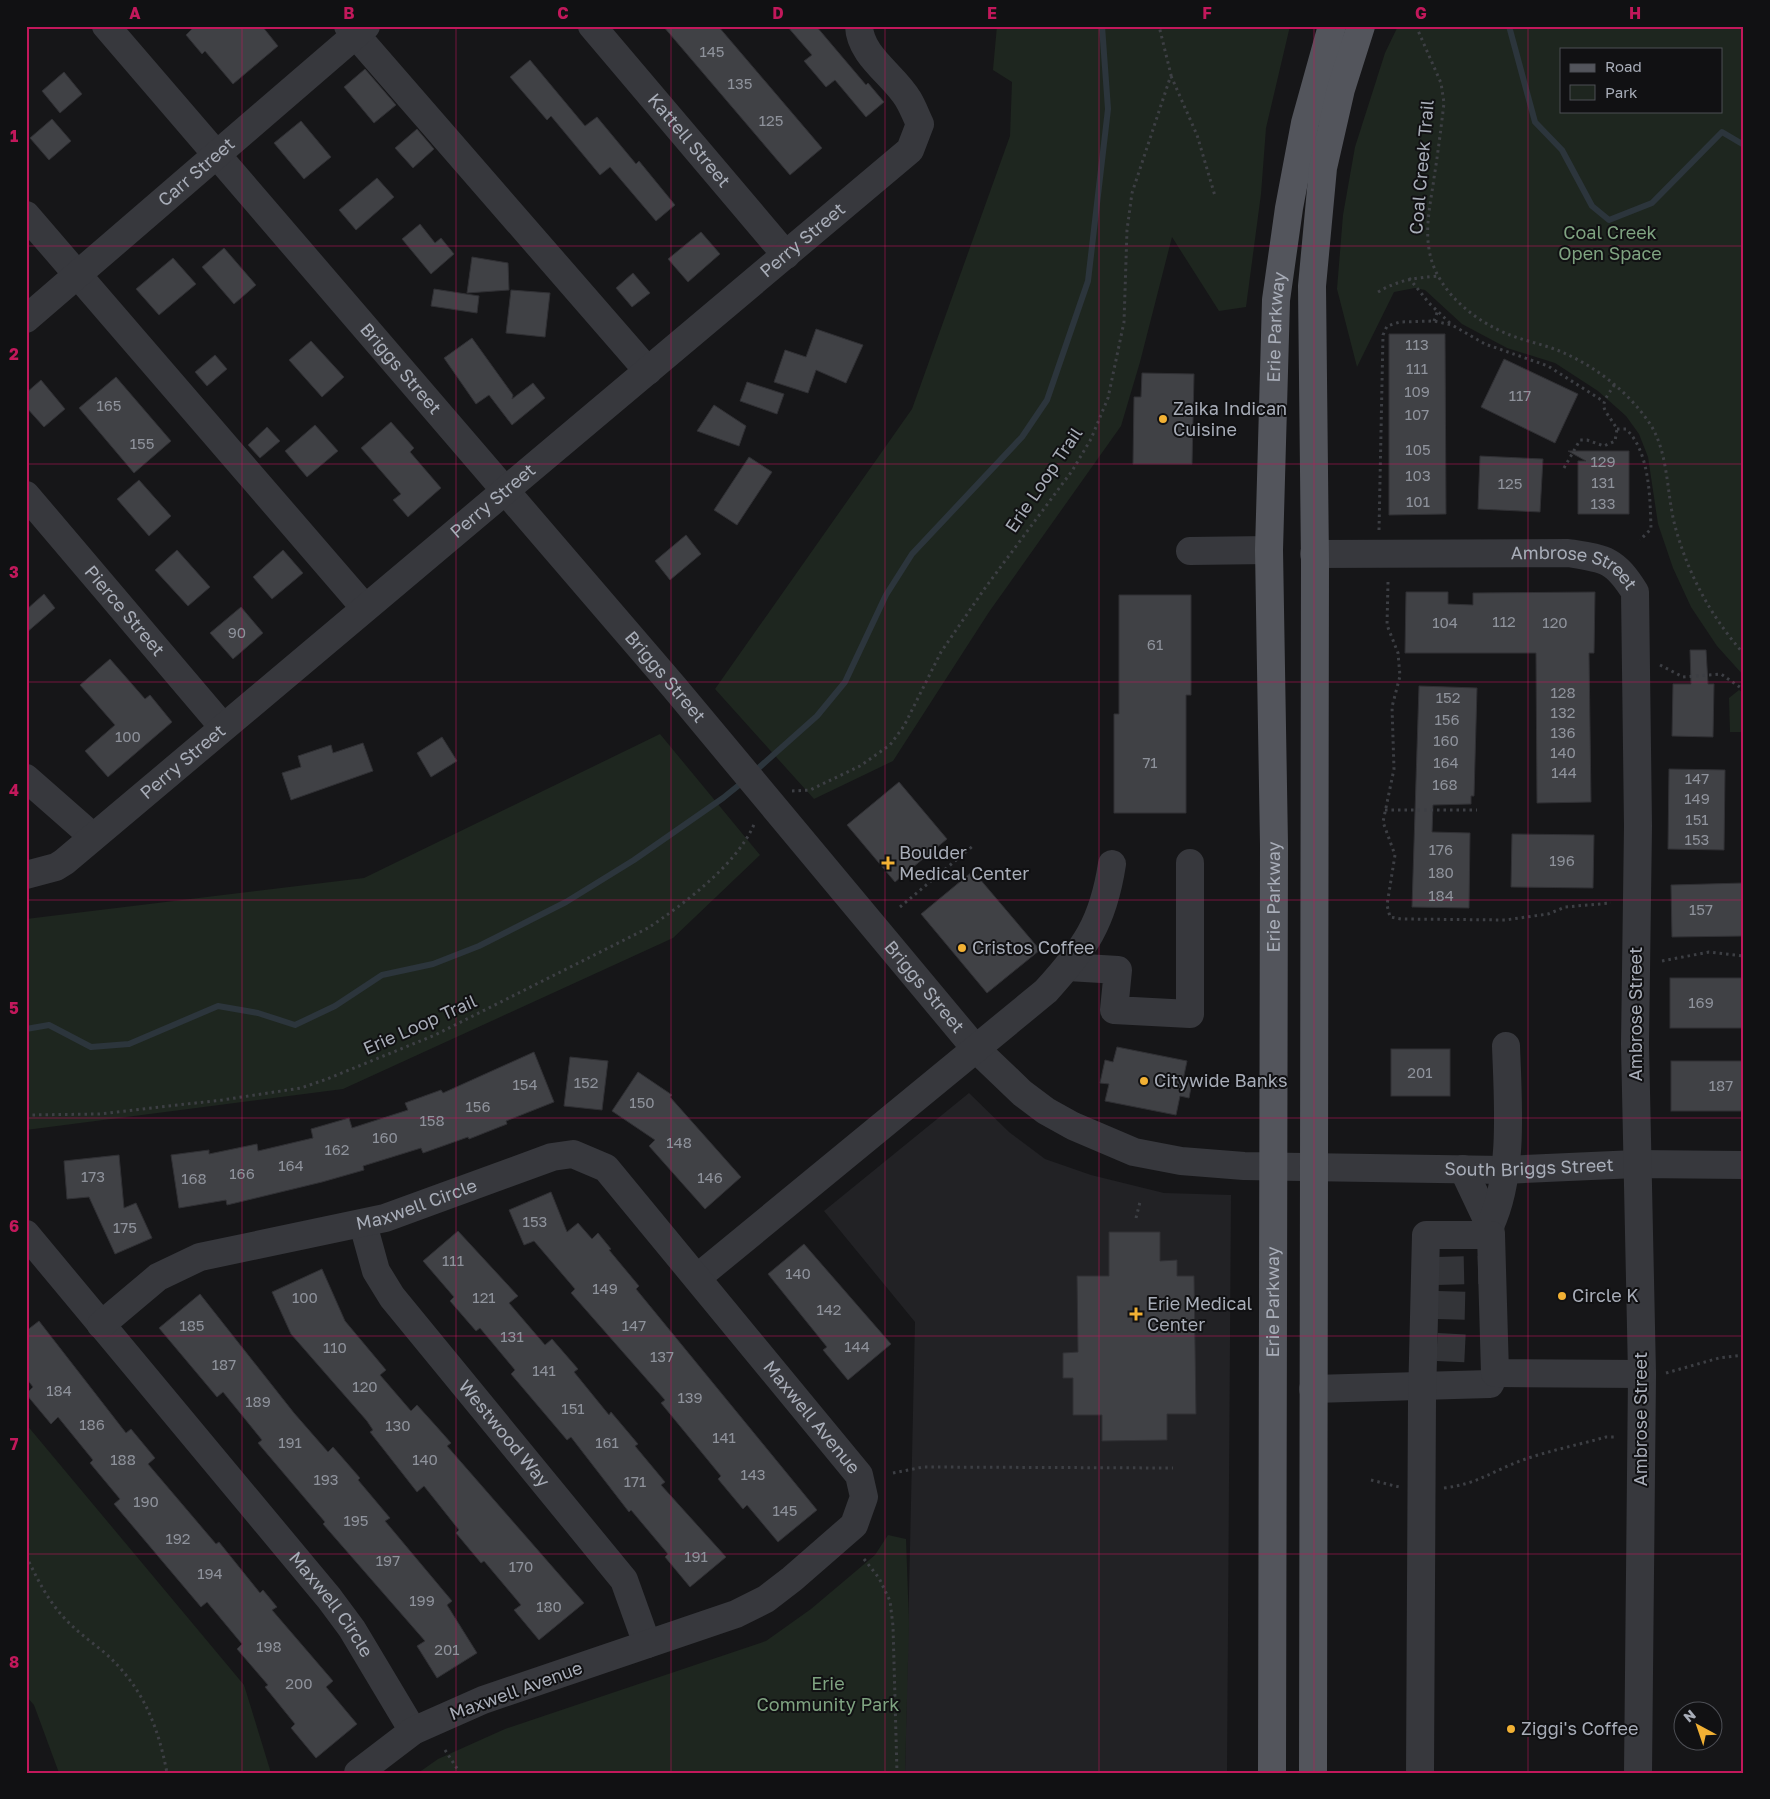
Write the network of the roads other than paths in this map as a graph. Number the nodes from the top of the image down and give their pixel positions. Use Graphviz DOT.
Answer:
graph roads {
  1 [pos="106,26"];
  2 [pos="592,26"];
  3 [pos="859,26"];
  4 [pos="1332,26"];
  5 [pos="1361,26"];
  6 [pos="357,29"];
  7 [pos="215,154"];
  8 [pos="26,214"];
  9 [pos="786,255"];
  10 [pos="77,275"];
  11 [pos="26,318"];
  12 [pos="648,371"];
  13 [pos="504,491"];
  14 [pos="26,495"];
  15 [pos="1269,550"];
  16 [pos="1190,551"];
  17 [pos="1314,554"];
  18 [pos="365,608"];
  19 [pos="224,727"];
  20 [pos="26,778"];
  21 [pos="92,836"];
  22 [pos="1190,863"];
  23 [pos="1112,864"];
  24 [pos="26,874"];
  25 [pos="1068,967"];
  26 [pos="1506,1046"];
  27 [pos="975,1048"];
  28 [pos="1636,1164"];
  29 [pos="1744,1165"];
  30 [pos="1273,1166"];
  31 [pos="1313,1166"];
  32 [pos="1463,1169"];
  33 [pos="1504,1170"];
  34 [pos="363,1224"];
  35 [pos="1491,1230"];
  36 [pos="26,1234"];
  37 [pos="698,1277"];
  38 [pos="101,1325"];
  39 [pos="1489,1357"];
  40 [pos="1652,1374"];
  41 [pos="1422,1386"];
  42 [pos="1313,1389"];
  43 [pos="647,1644"];
  44 [pos="413,1731"];
  45 [pos="358,1773"];
  46 [pos="1272,1773"];
  47 [pos="1313,1773"];
  48 [pos="1420,1773"];
  49 [pos="1638,1773"];
  1 -- 7 [label="street, Briggs Street"];
  2 -- 9 [label="street, Kattell Street"];
  3 -- 9 [label="street, Perry Street"];
  4 -- 15 [label="main road, Erie Parkway"];
  5 -- 17 [label="main road, Erie Parkway"];
  6 -- 7 [label="street, Carr Street"];
  6 -- 12 [label="street"];
  7 -- 10 [label="street, Carr Street"];
  7 -- 13 [label="street, Briggs Street"];
  8 -- 10 [label="street"];
  9 -- 12 [label="street, Perry Street"];
  10 -- 11 [label="street, Carr Street"];
  10 -- 18 [label="street"];
  12 -- 13 [label="street, Perry Street"];
  13 -- 18 [label="street, Perry Street"];
  13 -- 27 [label="street, Briggs Street"];
  14 -- 19 [label="street, Pierce Street"];
  15 -- 16 [label="street"];
  15 -- 30 [label="main road, Erie Parkway"];
  17 -- 28 [label="street, Ambrose Street"];
  17 -- 31 [label="main road, Erie Parkway"];
  18 -- 19 [label="street, Perry Street"];
  19 -- 21 [label="street, Perry Street"];
  20 -- 21 [label="street"];
  21 -- 24 [label="street, Perry Street"];
  22 -- 25 [label="street"];
  23 -- 25 [label="street"];
  25 -- 27 [label="street"];
  26 -- 33 [label="street"];
  27 -- 30 [label="street, Briggs Street"];
  27 -- 37 [label="street"];
  28 -- 29 [label="street, South Briggs Street"];
  28 -- 33 [label="street, South Briggs Street"];
  28 -- 40 [label="street, Ambrose Street"];
  30 -- 31 [label="street, Briggs Street"];
  30 -- 46 [label="main road, Erie Parkway"];
  31 -- 32 [label="street, South Briggs Street"];
  31 -- 42 [label="main road, Erie Parkway"];
  32 -- 33 [label="street, South Briggs Street"];
  32 -- 35 [label="street"];
  33 -- 35 [label="street"];
  34 -- 37 [label="street, Maxwell Circle"];
  34 -- 38 [label="street, Maxwell Circle"];
  34 -- 43 [label="street, Westwood Way"];
  35 -- 39 [label="street"];
  35 -- 41 [label="street"];
  36 -- 38 [label="street, Maxwell Circle"];
  37 -- 43 [label="street, Maxwell Avenue"];
  38 -- 44 [label="street, Maxwell Circle"];
  39 -- 40 [label="street"];
  39 -- 41 [label="street"];
  40 -- 49 [label="street, Ambrose Street"];
  41 -- 42 [label="street"];
  41 -- 48 [label="street"];
  42 -- 47 [label="main road, Erie Parkway"];
  43 -- 44 [label="street, Maxwell Avenue"];
  44 -- 45 [label="street, Maxwell Avenue"];
}
